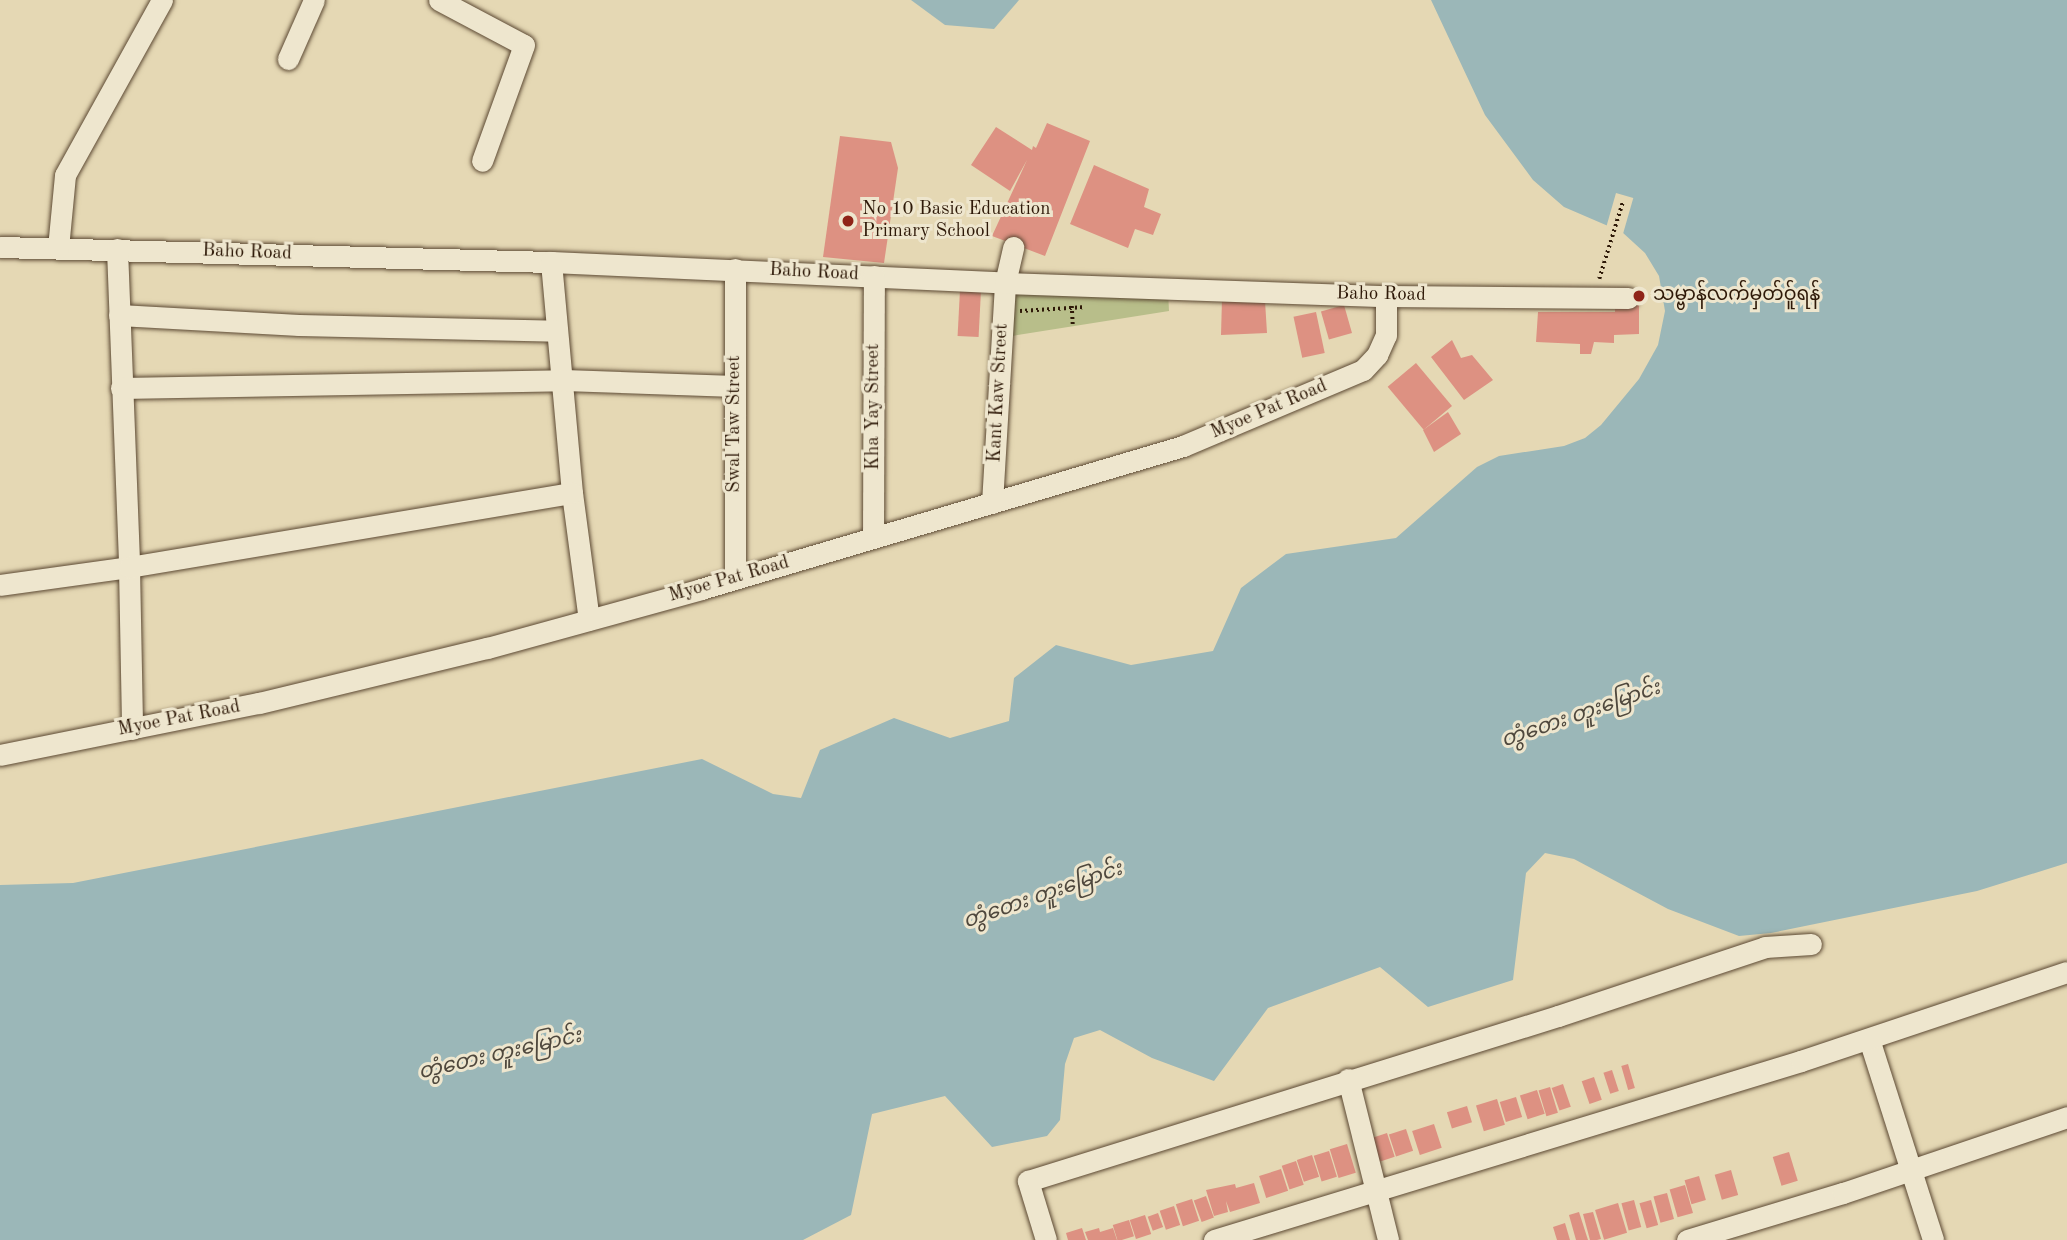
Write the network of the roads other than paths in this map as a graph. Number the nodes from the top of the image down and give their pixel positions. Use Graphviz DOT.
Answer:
graph roads {
  1 [pos="162,0"];
  2 [pos="314,0"];
  3 [pos="439,0"];
  4 [pos="288,59"];
  5 [pos="482,161"];
  6 [pos="0,247"];
  7 [pos="1013,247"];
  8 [pos="58,248"];
  9 [pos="117,249"];
  10 [pos="551,262"];
  11 [pos="735,269"];
  12 [pos="874,276"];
  13 [pos="1005,283"];
  14 [pos="1386,296"];
  15 [pos="1628,298"];
  16 [pos="119,315"];
  17 [pos="557,331"];
  18 [pos="564,380"];
  19 [pos="735,386"];
  20 [pos="121,388"];
  21 [pos="572,493"];
  22 [pos="992,503"];
  23 [pos="873,537"];
  24 [pos="129,567"];
  25 [pos="735,579"];
  26 [pos="0,585"];
  27 [pos="589,620"];
  28 [pos="132,729"];
  29 [pos="0,755"];
  30 [pos="1811,944"];
  31 [pos="2067,972"];
  32 [pos="1869,1039"];
  33 [pos="1348,1079"];
  34 [pos="2067,1117"];
  35 [pos="1910,1170"];
  36 [pos="1376,1191"];
  37 [pos="1046,1240"];
  38 [pos="1214,1240"];
  39 [pos="1388,1240"];
  40 [pos="1687,1240"];
  41 [pos="1933,1240"];
  1 -- 8 [label="street"];
  2 -- 4 [label="street"];
  3 -- 5 [label="street"];
  6 -- 8 [label="street, Baho Road"];
  7 -- 13 [label="street, Kant Kaw Street"];
  8 -- 9 [label="street, Baho Road"];
  9 -- 10 [label="street, Baho Road"];
  9 -- 16 [label="street"];
  10 -- 11 [label="street, Baho Road"];
  10 -- 17 [label="street"];
  11 -- 12 [label="street, Baho Road"];
  11 -- 19 [label="street, Swal Taw Street"];
  12 -- 13 [label="street, Baho Road"];
  12 -- 23 [label="street, Kha Yay Street"];
  13 -- 14 [label="street, Baho Road"];
  13 -- 22 [label="street, Kant Kaw Street"];
  14 -- 15 [label="street, Baho Road"];
  14 -- 22 [label="street, Myoe Pat Road"];
  16 -- 17 [label="street"];
  16 -- 20 [label="street"];
  17 -- 18 [label="street"];
  18 -- 19 [label="street"];
  18 -- 20 [label="street"];
  18 -- 21 [label="street"];
  19 -- 25 [label="street, Swal Taw Street"];
  20 -- 24 [label="street"];
  21 -- 24 [label="street"];
  21 -- 27 [label="street"];
  22 -- 23 [label="street, Myoe Pat Road"];
  23 -- 25 [label="street, Myoe Pat Road"];
  24 -- 26 [label="street"];
  24 -- 28 [label="street"];
  25 -- 27 [label="street, Myoe Pat Road"];
  27 -- 28 [label="street, Myoe Pat Road"];
  28 -- 29 [label="street, Myoe Pat Road"];
  30 -- 33 [label="street"];
  31 -- 32 [label="street"];
  32 -- 35 [label="street"];
  32 -- 36 [label="street"];
  33 -- 36 [label="street"];
  33 -- 37 [label="street"];
  34 -- 35 [label="street"];
  35 -- 40 [label="street"];
  35 -- 41 [label="street"];
  36 -- 38 [label="street"];
  36 -- 39 [label="street"];
}
